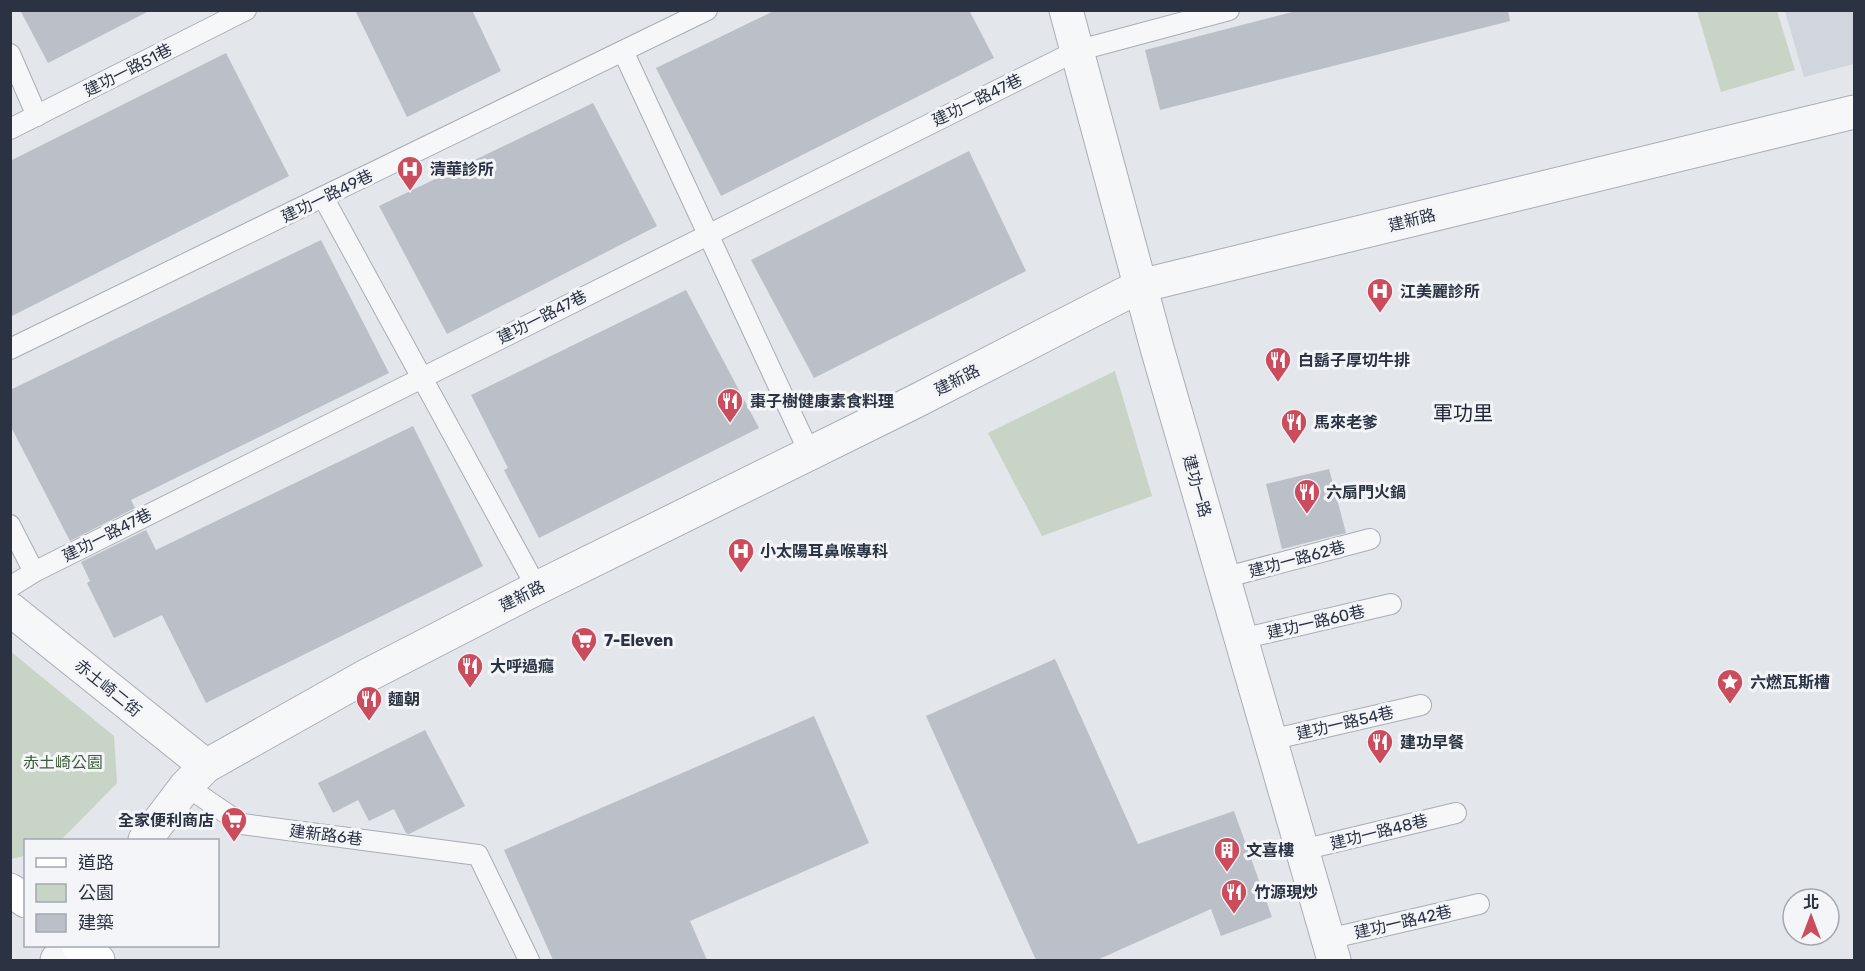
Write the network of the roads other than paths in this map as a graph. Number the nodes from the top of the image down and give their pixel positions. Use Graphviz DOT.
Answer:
graph roads {
  1 [pos="246,10"];
  2 [pos="707,10"];
  3 [pos="1066,10"];
  4 [pos="1229,10"];
  5 [pos="623,51"];
  6 [pos="1076,51"];
  7 [pos="10,54"];
  8 [pos="1854,112"];
  9 [pos="37,116"];
  10 [pos="10,129"];
  11 [pos="323,197"];
  12 [pos="707,233"];
  13 [pos="1140,286"];
  14 [pos="10,349"];
  15 [pos="421,378"];
  16 [pos="810,454"];
  17 [pos="10,525"];
  18 [pos="1370,539"];
  19 [pos="34,572"];
  20 [pos="1223,578"];
  21 [pos="10,587"];
  22 [pos="537,588"];
  23 [pos="1391,604"];
  24 [pos="10,609"];
  25 [pos="1241,639"];
  26 [pos="1421,705"];
  27 [pos="1270,740"];
  28 [pos="196,776"];
  29 [pos="1456,813"];
  30 [pos="146,839"];
  31 [pos="1302,850"];
  32 [pos="10,890"];
  33 [pos="24,900"];
  34 [pos="1479,904"];
  35 [pos="68,947"];
  36 [pos="82,947"];
  37 [pos="1331,950"];
  38 [pos="57,960"];
  39 [pos="98,960"];
  40 [pos="529,960"];
  1 -- 9 [label="lane, 建功一路51巷"];
  2 -- 5 [label="lane, 建功一路49巷"];
  3 -- 6 [label="street, 建功一路"];
  4 -- 6 [label="lane, 建功一路47巷"];
  5 -- 11 [label="lane, 建功一路49巷"];
  5 -- 12 [label="lane"];
  6 -- 12 [label="lane, 建功一路47巷"];
  6 -- 13 [label="street, 建功一路"];
  7 -- 9 [label="lane"];
  8 -- 13 [label="street, 建新路"];
  9 -- 10 [label="lane, 建功一路51巷"];
  11 -- 14 [label="lane, 建功一路49巷"];
  11 -- 15 [label="lane"];
  12 -- 15 [label="lane, 建功一路47巷"];
  12 -- 16 [label="lane"];
  13 -- 16 [label="street, 建新路"];
  13 -- 20 [label="street, 建功一路"];
  15 -- 19 [label="lane, 建功一路47巷"];
  15 -- 22 [label="lane"];
  16 -- 22 [label="street, 建新路"];
  17 -- 19 [label="lane"];
  18 -- 20 [label="lane, 建功一路62巷"];
  19 -- 21 [label="lane, 建功一路47巷"];
  20 -- 25 [label="street, 建功一路"];
  22 -- 28 [label="street, 建新路"];
  23 -- 25 [label="lane, 建功一路60巷"];
  24 -- 28 [label="street, 赤土崎二街"];
  25 -- 27 [label="street, 建功一路"];
  26 -- 27 [label="lane, 建功一路54巷"];
  27 -- 31 [label="street, 建功一路"];
  28 -- 30 [label="street, 建新路"];
  28 -- 40 [label="lane, 建新路6巷"];
  29 -- 31 [label="lane, 建功一路48巷"];
  31 -- 37 [label="street, 建功一路"];
  32 -- 33 [label="main road"];
  34 -- 37 [label="lane, 建功一路42巷"];
  35 -- 38 [label="street"];
  36 -- 39 [label="main road"];
}
